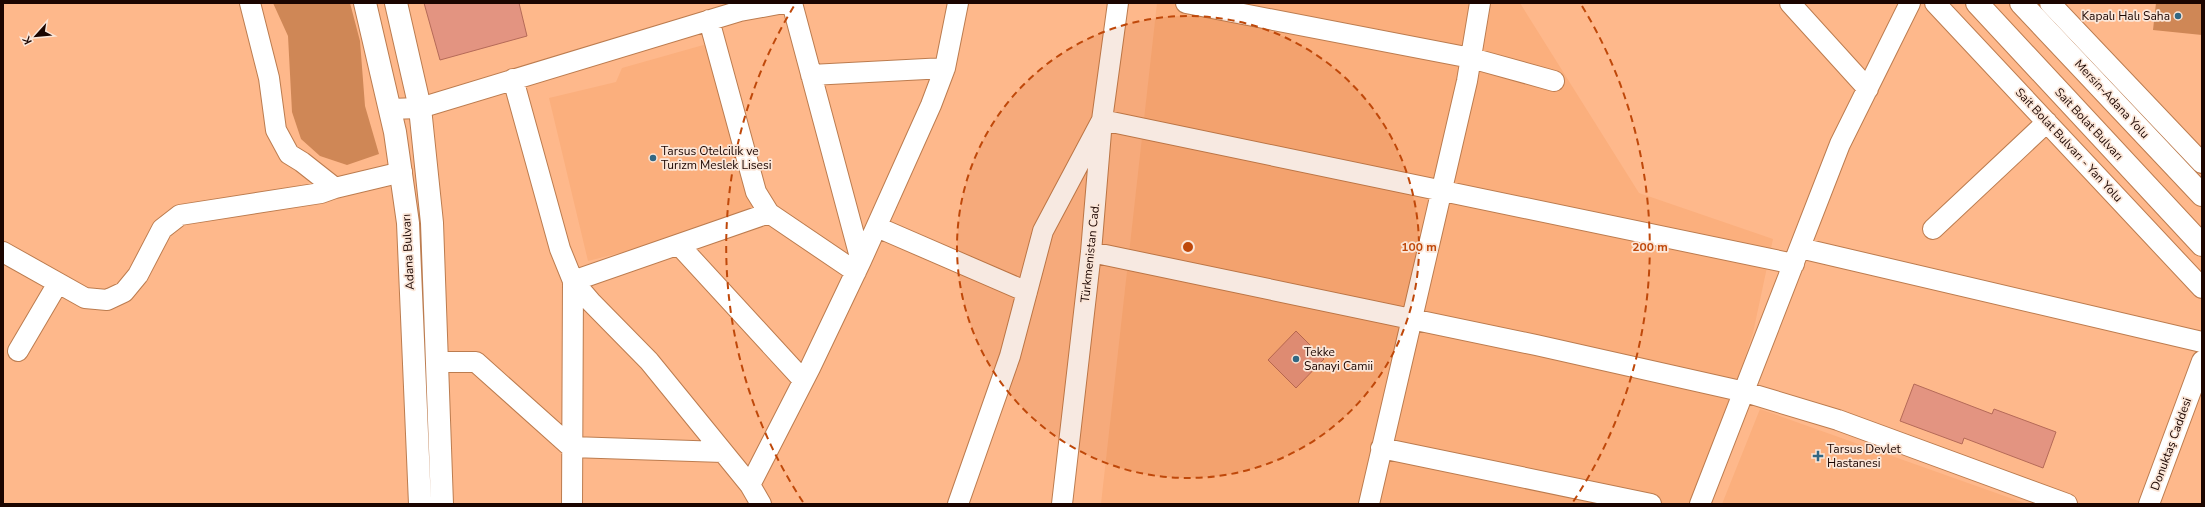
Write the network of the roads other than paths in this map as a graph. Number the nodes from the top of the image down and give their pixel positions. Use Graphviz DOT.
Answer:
graph roads {
  1 [pos="250,3"];
  2 [pos="365,3"];
  3 [pos="396,3"];
  4 [pos="784,3"];
  5 [pos="792,3"];
  6 [pos="958,3"];
  7 [pos="1118,3"];
  8 [pos="1186,3"];
  9 [pos="1480,3"];
  10 [pos="1790,3"];
  11 [pos="1910,3"];
  12 [pos="1935,3"];
  13 [pos="1977,3"];
  14 [pos="2021,3"];
  15 [pos="2050,3"];
  16 [pos="709,20"];
  17 [pos="1471,58"];
  18 [pos="945,68"];
  19 [pos="811,75"];
  20 [pos="513,79"];
  21 [pos="1554,81"];
  22 [pos="1868,88"];
  23 [pos="420,108"];
  24 [pos="390,109"];
  25 [pos="1102,120"];
  26 [pos="2047,122"];
  27 [pos="2202,163"];
  28 [pos="402,172"];
  29 [pos="335,188"];
  30 [pos="1441,190"];
  31 [pos="2202,195"];
  32 [pos="769,213"];
  33 [pos="877,227"];
  34 [pos="1933,229"];
  35 [pos="679,244"];
  36 [pos="2202,245"];
  37 [pos="3,252"];
  38 [pos="1091,252"];
  39 [pos="1797,256"];
  40 [pos="858,267"];
  41 [pos="574,281"];
  42 [pos="58,282"];
  43 [pos="2202,288"];
  44 [pos="1026,292"];
  45 [pos="1411,318"];
  46 [pos="2202,342"];
  47 [pos="18,351"];
  48 [pos="2202,361"];
  49 [pos="438,362"];
  50 [pos="804,380"];
  51 [pos="1745,392"];
  52 [pos="571,447"];
  53 [pos="1381,448"];
  54 [pos="723,452"];
  55 [pos="750,485"];
  56 [pos="420,504"];
  57 [pos="442,504"];
  58 [pos="572,504"];
  59 [pos="761,504"];
  60 [pos="958,504"];
  61 [pos="1062,504"];
  62 [pos="1369,504"];
  63 [pos="1651,504"];
  64 [pos="1700,504"];
  65 [pos="2067,504"];
  66 [pos="2149,504"];
  1 -- 29 [label="street"];
  2 -- 24 [label="main road, Adana Bulvarı"];
  3 -- 23 [label="main road, Adana Bulvarı"];
  4 -- 16 [label="street"];
  5 -- 19 [label="street"];
  6 -- 18 [label="street"];
  7 -- 25 [label="street, Türkmenistan Cad."];
  8 -- 17 [label="street"];
  9 -- 17 [label="street"];
  10 -- 22 [label="street"];
  11 -- 22 [label="street"];
  12 -- 26 [label="street, Sait Bolat Bulvarı - Yan Yolu"];
  13 -- 36 [label="main road, Sait Bolat Bulvarı"];
  14 -- 31 [label="main road, Mersin-Adana Yolu"];
  15 -- 27 [label="street"];
  16 -- 20 [label="street"];
  16 -- 32 [label="street"];
  17 -- 21 [label="street"];
  17 -- 30 [label="street"];
  18 -- 19 [label="street"];
  18 -- 33 [label="street"];
  19 -- 40 [label="street"];
  20 -- 23 [label="street"];
  20 -- 41 [label="street"];
  22 -- 39 [label="street"];
  23 -- 24 [label="street"];
  23 -- 49 [label="main road, Adana Bulvarı"];
  24 -- 28 [label="main road, Adana Bulvarı"];
  25 -- 30 [label="street"];
  25 -- 38 [label="street, Türkmenistan Cad."];
  25 -- 44 [label="street"];
  26 -- 34 [label="street"];
  26 -- 43 [label="street, Sait Bolat Bulvarı - Yan Yolu"];
  28 -- 29 [label="street"];
  28 -- 56 [label="main road, Adana Bulvarı"];
  29 -- 42 [label="street"];
  30 -- 39 [label="street"];
  30 -- 45 [label="street"];
  32 -- 35 [label="street"];
  32 -- 40 [label="street"];
  33 -- 40 [label="street"];
  33 -- 44 [label="street"];
  35 -- 41 [label="street"];
  35 -- 50 [label="street"];
  37 -- 42 [label="street"];
  38 -- 45 [label="street"];
  38 -- 61 [label="street, Türkmenistan Cad."];
  39 -- 46 [label="street"];
  39 -- 51 [label="street"];
  40 -- 50 [label="street"];
  41 -- 52 [label="street"];
  41 -- 54 [label="street"];
  42 -- 47 [label="street"];
  44 -- 60 [label="street"];
  45 -- 51 [label="street"];
  45 -- 53 [label="street"];
  48 -- 66 [label="street, Donuktaş Caddesi"];
  49 -- 52 [label="street"];
  49 -- 57 [label="main road, Adana Bulvarı"];
  50 -- 55 [label="street"];
  51 -- 64 [label="street"];
  51 -- 65 [label="street"];
  52 -- 54 [label="street"];
  52 -- 58 [label="street"];
  53 -- 62 [label="street"];
  53 -- 63 [label="street"];
  54 -- 55 [label="street"];
  55 -- 59 [label="street"];
}
